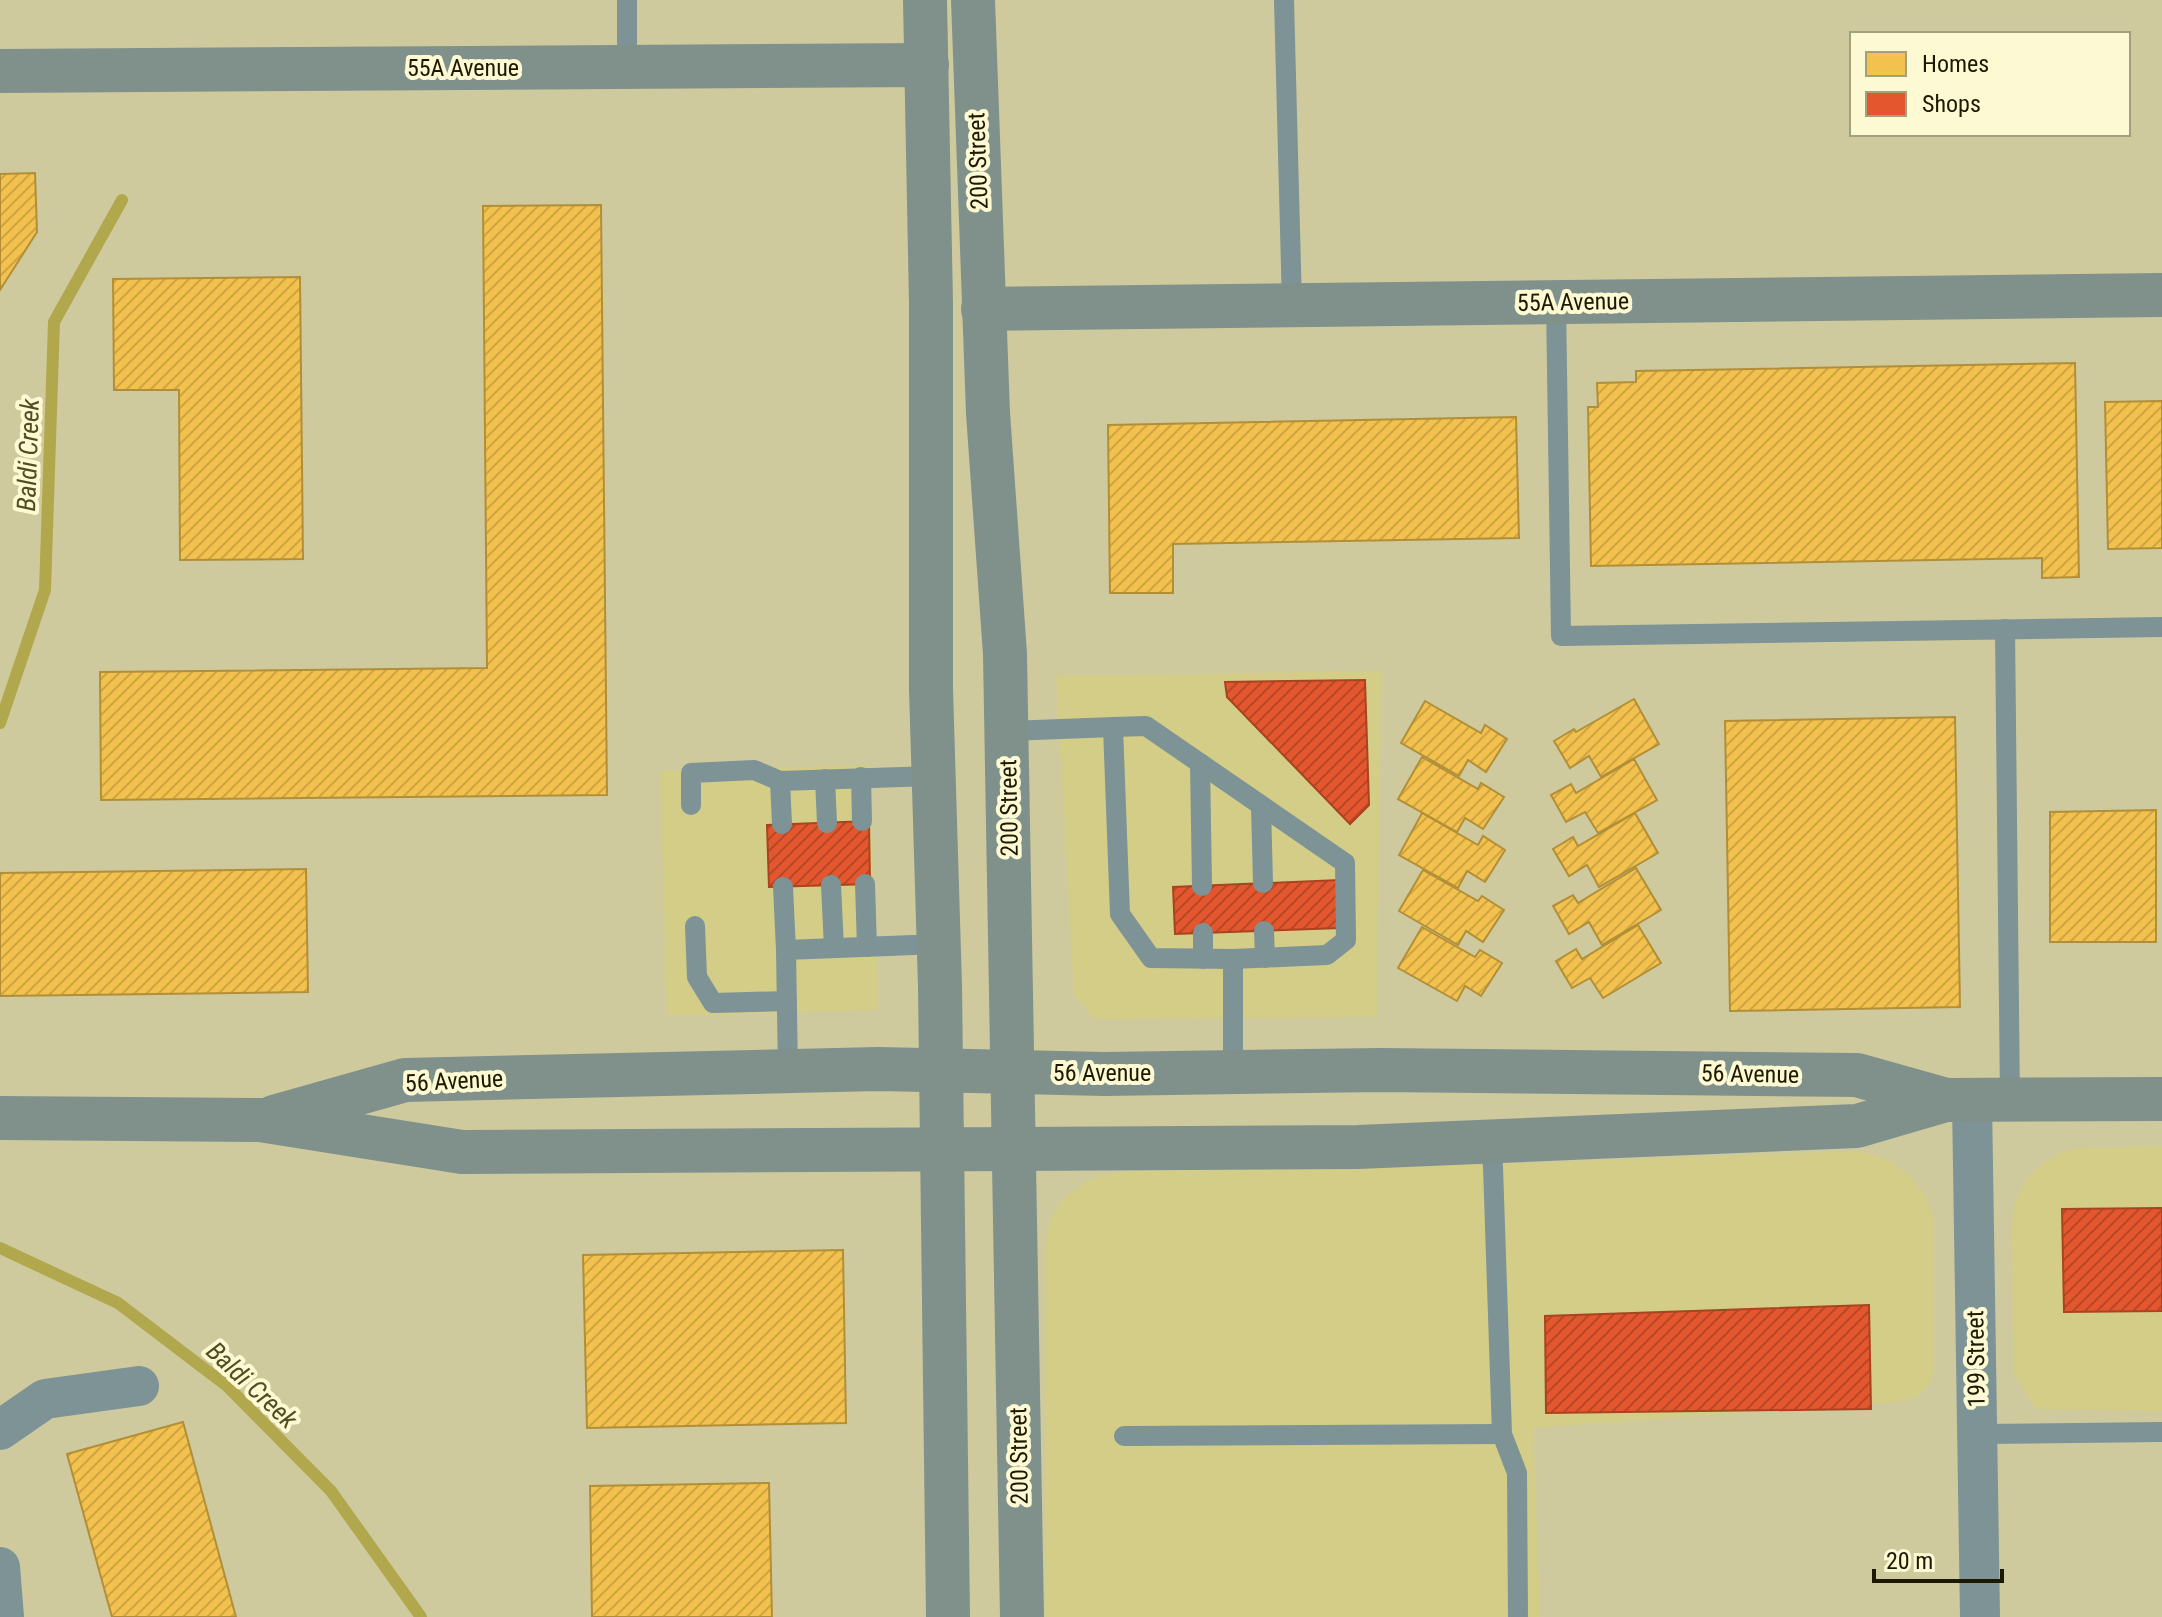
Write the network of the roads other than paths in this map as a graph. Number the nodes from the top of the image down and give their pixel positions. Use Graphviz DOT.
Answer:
graph roads {
  1 [pos="627,0"];
  2 [pos="925,0"];
  3 [pos="973,0"];
  4 [pos="1284,0"];
  5 [pos="927,65"];
  6 [pos="627,67"];
  7 [pos="0,71"];
  8 [pos="2162,295"];
  9 [pos="1556,302"];
  10 [pos="1292,306"];
  11 [pos="983,309"];
  12 [pos="2162,627"];
  13 [pos="2005,629"];
  14 [pos="1113,727"];
  15 [pos="1007,731"];
  16 [pos="1200,763"];
  17 [pos="933,776"];
  18 [pos="861,777"];
  19 [pos="825,779"];
  20 [pos="780,781"];
  21 [pos="691,805"];
  22 [pos="1261,806"];
  23 [pos="862,821"];
  24 [pos="827,823"];
  25 [pos="782,824"];
  26 [pos="1263,883"];
  27 [pos="865,884"];
  28 [pos="831,885"];
  29 [pos="1202,886"];
  30 [pos="783,887"];
  31 [pos="695,926"];
  32 [pos="1264,931"];
  33 [pos="1203,933"];
  34 [pos="939,944"];
  35 [pos="867,947"];
  36 [pos="834,948"];
  37 [pos="786,950"];
  38 [pos="1265,958"];
  39 [pos="1203,959"];
  40 [pos="1233,959"];
  41 [pos="787,1001"];
  42 [pos="941,1070"];
  43 [pos="1524,1071"];
  44 [pos="788,1072"];
  45 [pos="1014,1072"];
  46 [pos="1233,1072"];
  47 [pos="2162,1099"];
  48 [pos="1976,1101"];
  49 [pos="0,1118"];
  50 [pos="260,1120"];
  51 [pos="1480,1142"];
  52 [pos="942,1148"];
  53 [pos="1013,1148"];
  54 [pos="139,1386"];
  55 [pos="0,1430"];
  56 [pos="2162,1432"];
  57 [pos="1502,1434"];
  58 [pos="1977,1434"];
  59 [pos="1124,1436"];
  60 [pos="0,1567"];
  61 [pos="4,1617"];
  62 [pos="948,1617"];
  63 [pos="1022,1617"];
  64 [pos="1518,1617"];
  65 [pos="1980,1617"];
  1 -- 6 [label="lane"];
  2 -- 5 [label="main road, 200 Street"];
  3 -- 11 [label="main road, 200 Street"];
  4 -- 10 [label="lane"];
  5 -- 6 [label="main road, 55A Avenue"];
  5 -- 17 [label="main road, 200 Street"];
  6 -- 7 [label="main road, 55A Avenue"];
  8 -- 9 [label="main road, 55A Avenue"];
  9 -- 10 [label="main road, 55A Avenue"];
  9 -- 13 [label="lane"];
  10 -- 11 [label="main road, 55A Avenue"];
  11 -- 15 [label="main road, 200 Street"];
  12 -- 13 [label="lane"];
  13 -- 48 [label="lane"];
  14 -- 15 [label="lane"];
  14 -- 16 [label="lane"];
  14 -- 39 [label="lane"];
  15 -- 45 [label="main road, 200 Street"];
  16 -- 22 [label="lane"];
  16 -- 29 [label="lane"];
  17 -- 18 [label="lane"];
  17 -- 34 [label="main road, 200 Street"];
  18 -- 19 [label="lane"];
  18 -- 23 [label="lane"];
  19 -- 20 [label="lane"];
  19 -- 24 [label="lane"];
  20 -- 21 [label="lane"];
  20 -- 25 [label="lane"];
  22 -- 26 [label="lane"];
  22 -- 38 [label="lane"];
  27 -- 35 [label="lane"];
  28 -- 36 [label="lane"];
  30 -- 37 [label="lane"];
  31 -- 41 [label="lane"];
  32 -- 38 [label="lane"];
  33 -- 39 [label="lane"];
  34 -- 35 [label="lane"];
  34 -- 42 [label="main road, 200 Street"];
  35 -- 36 [label="lane"];
  36 -- 37 [label="lane"];
  37 -- 41 [label="lane"];
  38 -- 40 [label="lane"];
  39 -- 40 [label="lane"];
  40 -- 46 [label="lane"];
  41 -- 44 [label="lane"];
  42 -- 44 [label="main road, 56 Avenue"];
  42 -- 45 [label="main road, 56 Avenue"];
  42 -- 52 [label="main road, 200 Street"];
  43 -- 46 [label="main road, 56 Avenue"];
  43 -- 48 [label="main road, 56 Avenue"];
  43 -- 51 [label="main road"];
  44 -- 50 [label="main road, 56 Avenue"];
  45 -- 46 [label="main road, 56 Avenue"];
  45 -- 53 [label="main road, 200 Street"];
  47 -- 48 [label="main road, 56 Avenue"];
  48 -- 51 [label="main road, 56 Avenue"];
  48 -- 58 [label="street, 199 Street"];
  49 -- 50 [label="main road, 56 Avenue"];
  50 -- 52 [label="main road, 56 Avenue"];
  51 -- 53 [label="main road, 56 Avenue"];
  51 -- 57 [label="lane"];
  52 -- 53 [label="main road, 56 Avenue"];
  52 -- 62 [label="main road, 200 Street"];
  53 -- 63 [label="main road, 200 Street"];
  54 -- 55 [label="street"];
  56 -- 58 [label="lane"];
  57 -- 59 [label="lane"];
  57 -- 64 [label="lane"];
  58 -- 65 [label="street, 199 Street"];
  60 -- 61 [label="street"];
}
